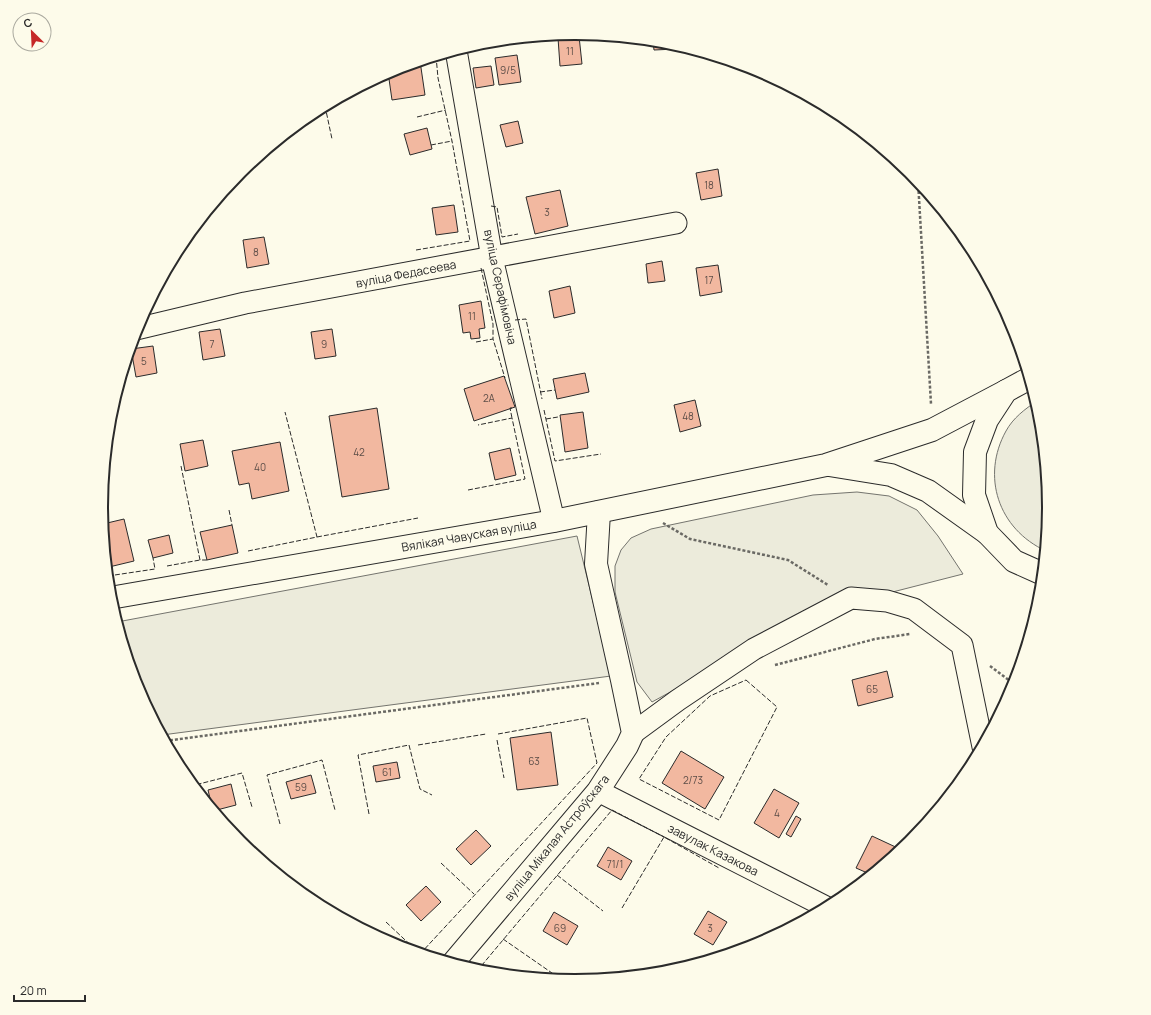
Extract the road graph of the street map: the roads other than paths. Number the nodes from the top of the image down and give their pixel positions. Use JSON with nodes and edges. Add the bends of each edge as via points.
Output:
{"nodes":[{"id":1,"x":457,"y":56,"type":"edge"},
{"id":2,"x":676,"y":223,"type":"dead end"},
{"id":3,"x":492,"y":258,"type":"junction"},
{"id":4,"x":145,"y":327,"type":"edge"},
{"id":5,"x":1025,"y":381,"type":"edge"},
{"id":6,"x":1006,"y":391,"type":"junction"},
{"id":7,"x":826,"y":465,"type":"junction"},
{"id":8,"x":599,"y":512,"type":"junction"},
{"id":9,"x":554,"y":521,"type":"junction"},
{"id":10,"x":987,"y":533,"type":"junction"},
{"id":11,"x":1039,"y":572,"type":"edge"},
{"id":12,"x":117,"y":597,"type":"edge"},
{"id":13,"x":633,"y":733,"type":"junction"},
{"id":14,"x":981,"y":739,"type":"edge"},
{"id":15,"x":598,"y":791,"type":"junction"},
{"id":16,"x":821,"y":905,"type":"edge"},
{"id":17,"x":456,"y":959,"type":"edge"}],
"edges":[{"from":1,"to":3,"type":"street","name":"вуліца Серафімовіча"},
{"from":2,"to":3,"type":"street","name":"вуліца Федасеева"},
{"from":3,"to":4,"type":"street","name":"вуліца Федасеева","via":[[245,303]]},
{"from":3,"to":9,"type":"street","name":"вуліца Серафімовіча"},
{"from":5,"to":6,"type":"main road","name":"Вялікая Чавуская вуліца"},
{"from":6,"to":7,"type":"main road","name":"Вялікая Чавуская вуліца","via":[[932,430]]},
{"from":6,"to":10,"type":"main road","via":[[987,420],[975,452],[974,495]]},
{"from":7,"to":8,"type":"main road","name":"Вялікая Чавуская вуліца"},
{"from":7,"to":10,"type":"main road","name":"Вялікая Чавуская вуліца","via":[[891,475],[928,491]]},
{"from":8,"to":9,"type":"main road","name":"Вялікая Чавуская вуліца"},
{"from":8,"to":13,"type":"main road","via":[[596,564]]},
{"from":9,"to":12,"type":"main road","name":"Вялікая Чавуская вуліца"},
{"from":10,"to":11,"type":"main road","via":[[1014,561]]},
{"from":13,"to":14,"type":"street","via":[[754,649],[850,598],[887,601],[914,609],[962,645]]},
{"from":13,"to":15,"type":"main road","name":"вуліца Мікалая Астроўскага"},
{"from":15,"to":16,"type":"street","name":"завулак Казакова"},
{"from":15,"to":17,"type":"main road","name":"вуліца Мікалая Астроўскага"}]}
